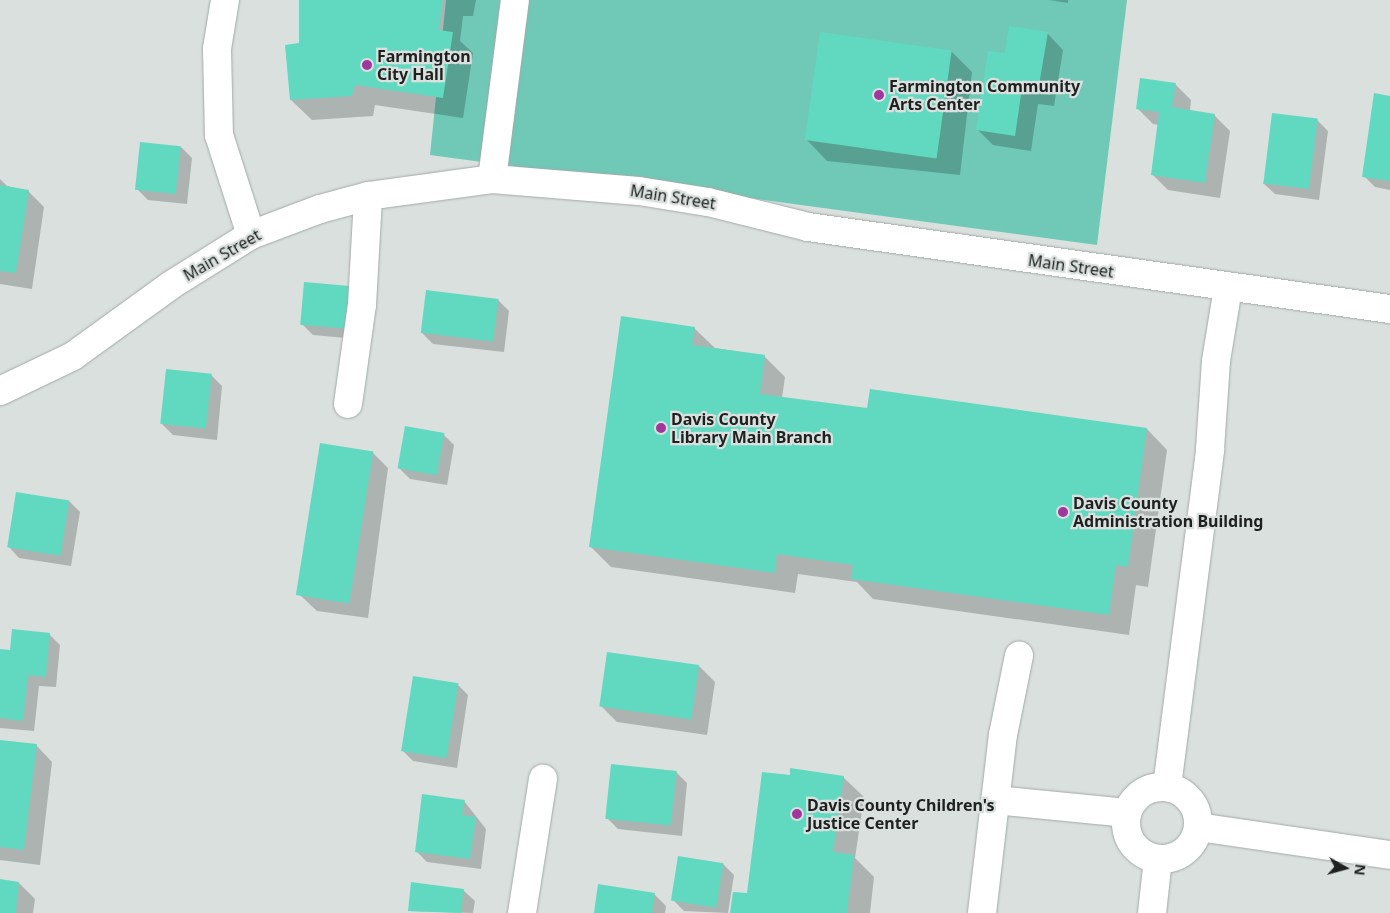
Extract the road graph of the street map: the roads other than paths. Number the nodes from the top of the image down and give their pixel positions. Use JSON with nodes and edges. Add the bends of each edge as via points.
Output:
{"nodes":[{"id":1,"x":225,"y":0,"type":"edge"},
{"id":2,"x":514,"y":0,"type":"edge"},
{"id":3,"x":492,"y":178,"type":"junction"},
{"id":4,"x":368,"y":196,"type":"junction"},
{"id":5,"x":251,"y":235,"type":"junction"},
{"id":6,"x":1228,"y":288,"type":"junction"},
{"id":7,"x":1390,"y":309,"type":"edge"},
{"id":8,"x":0,"y":391,"type":"edge"},
{"id":9,"x":348,"y":404,"type":"dead end"},
{"id":10,"x":1019,"y":656,"type":"dead end"},
{"id":11,"x":543,"y":779,"type":"dead end"},
{"id":12,"x":1167,"y":787,"type":"junction"},
{"id":13,"x":995,"y":800,"type":"junction"},
{"id":14,"x":1127,"y":813,"type":"junction"},
{"id":15,"x":1198,"y":827,"type":"junction"},
{"id":16,"x":1390,"y":855,"type":"edge"},
{"id":17,"x":1158,"y":859,"type":"junction"},
{"id":18,"x":522,"y":913,"type":"edge"},
{"id":19,"x":982,"y":913,"type":"edge"},
{"id":20,"x":1152,"y":913,"type":"edge"}],
"edges":[{"from":1,"to":5,"type":"street","via":[[217,49],[219,135]]},
{"from":2,"to":3,"type":"street"},
{"from":3,"to":4,"type":"street","name":"Main Street"},
{"from":3,"to":6,"type":"street","name":"Main Street","via":[[639,191],[708,202],[808,227]]},
{"from":4,"to":5,"type":"street","name":"Main Street","via":[[320,209]]},
{"from":4,"to":9,"type":"street","via":[[362,305]]},
{"from":5,"to":8,"type":"street","name":"Main Street","via":[[171,285],[73,356]]},
{"from":6,"to":7,"type":"street","name":"Main Street"},
{"from":6,"to":12,"type":"street","via":[[1216,361],[1210,449]]},
{"from":10,"to":13,"type":"street","via":[[1002,735]]},
{"from":11,"to":18,"type":"street"},
{"from":12,"to":14,"type":"street","via":[[1147,790],[1131,804]]},
{"from":12,"to":15,"type":"street","via":[[1178,790],[1194,805]]},
{"from":13,"to":14,"type":"street"},
{"from":13,"to":19,"type":"street"},
{"from":14,"to":17,"type":"street","via":[[1127,834],[1132,844],[1148,857]]},
{"from":15,"to":16,"type":"street"},
{"from":15,"to":17,"type":"street","via":[[1195,838],[1180,854]]},
{"from":17,"to":20,"type":"street"}]}
